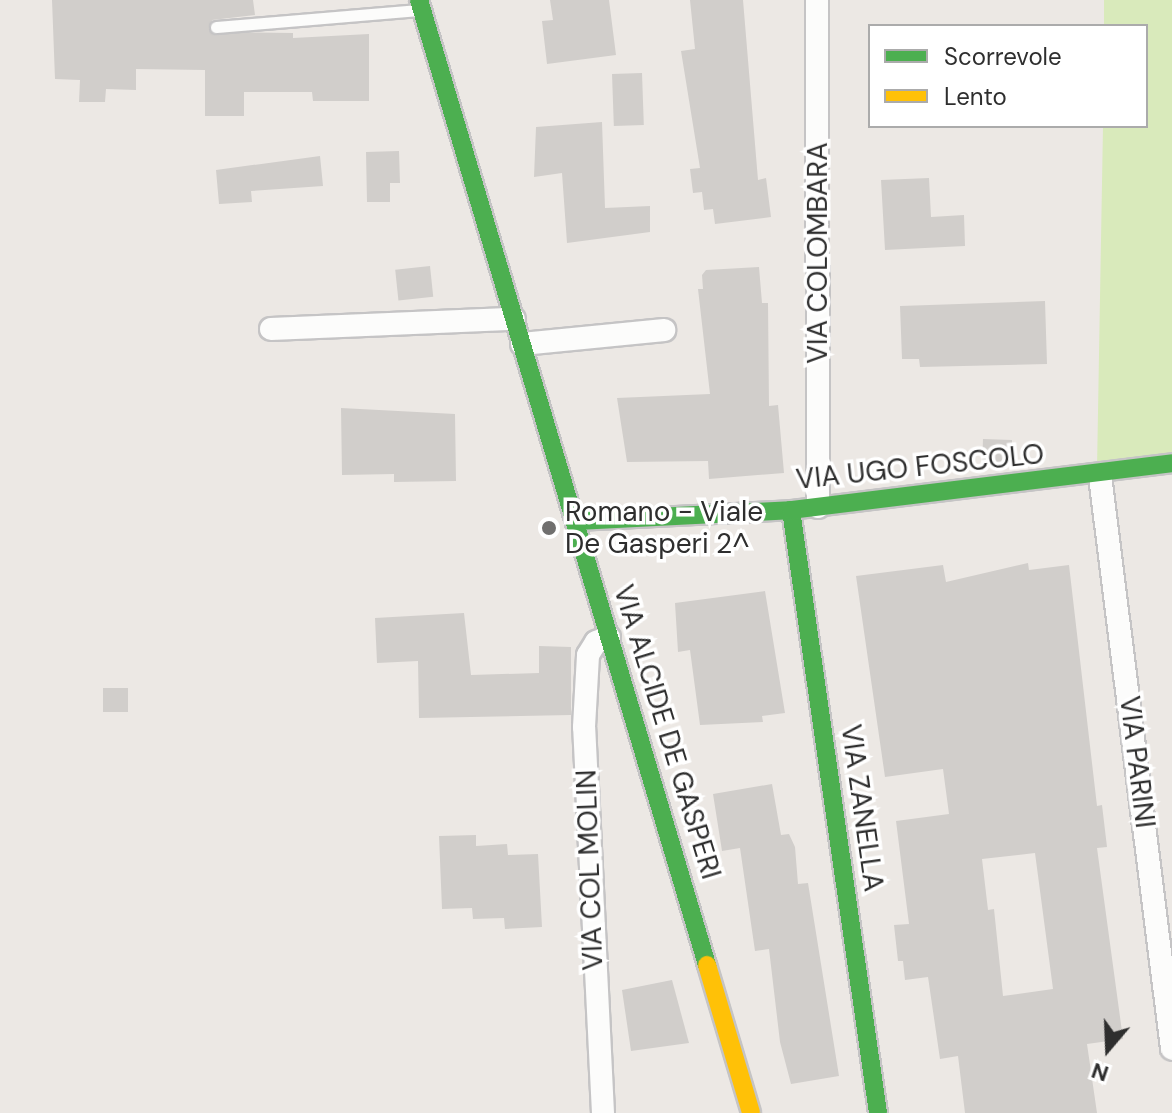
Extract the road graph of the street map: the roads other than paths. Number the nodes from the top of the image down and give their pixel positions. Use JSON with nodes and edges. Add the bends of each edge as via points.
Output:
{"nodes":[{"id":1,"x":817,"y":0,"type":"edge"},
{"id":2,"x":421,"y":5,"type":"edge"},
{"id":3,"x":216,"y":27,"type":"dead end"},
{"id":4,"x":514,"y":319,"type":"junction"},
{"id":5,"x":271,"y":329,"type":"dead end"},
{"id":6,"x":664,"y":330,"type":"dead end"},
{"id":7,"x":522,"y":344,"type":"junction"},
{"id":8,"x":1172,"y":463,"type":"edge"},
{"id":9,"x":1100,"y":476,"type":"junction"},
{"id":10,"x":818,"y":507,"type":"junction"},
{"id":11,"x":791,"y":510,"type":"junction"},
{"id":12,"x":576,"y":521,"type":"junction"},
{"id":13,"x":609,"y":637,"type":"junction"},
{"id":14,"x":1172,"y":1048,"type":"edge"},
{"id":15,"x":603,"y":1113,"type":"edge"},
{"id":16,"x":751,"y":1113,"type":"edge"},
{"id":17,"x":878,"y":1113,"type":"edge"}],
"edges":[{"from":1,"to":10,"type":"street","name":"VIA COLOMBARA"},
{"from":2,"to":3,"type":"lane"},
{"from":2,"to":4,"type":"street","name":"VIA ALCIDE DE GASPERI"},
{"from":4,"to":5,"type":"street"},
{"from":4,"to":7,"type":"street","name":"VIA ALCIDE DE GASPERI"},
{"from":6,"to":7,"type":"street"},
{"from":7,"to":12,"type":"street","name":"VIA ALCIDE DE GASPERI"},
{"from":8,"to":9,"type":"street","name":"VIA UGO FOSCOLO"},
{"from":9,"to":10,"type":"street","name":"VIA UGO FOSCOLO"},
{"from":9,"to":14,"type":"street","name":"VIA PARINI"},
{"from":10,"to":11,"type":"street","name":"VIA UGO FOSCOLO"},
{"from":11,"to":12,"type":"street","name":"VIA UGO FOSCOLO"},
{"from":11,"to":17,"type":"street","name":"VIA ZANELLA"},
{"from":12,"to":13,"type":"street","name":"VIA ALCIDE DE GASPERI"},
{"from":13,"to":15,"type":"street","name":"VIA COL MOLIN","via":[[596,642],[588,655],[584,727]]},
{"from":13,"to":16,"type":"street","name":"VIA ALCIDE DE GASPERI"}]}
